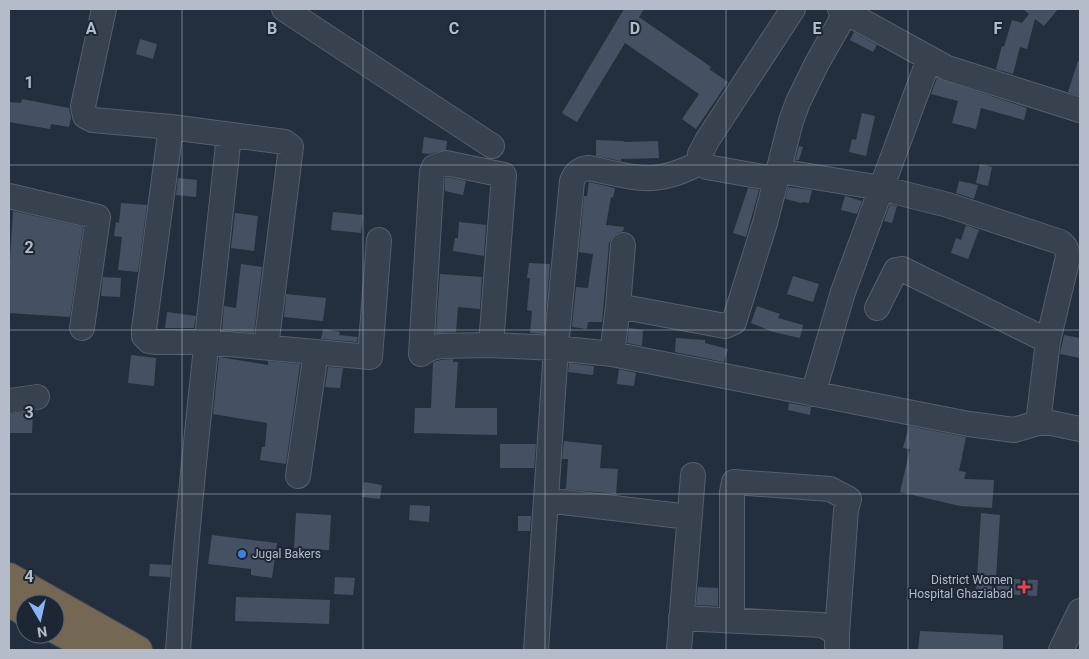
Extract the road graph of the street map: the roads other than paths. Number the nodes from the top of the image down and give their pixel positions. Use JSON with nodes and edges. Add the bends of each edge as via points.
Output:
{"nodes":[{"id":1,"x":104,"y":9,"type":"edge"},
{"id":2,"x":284,"y":9,"type":"edge"},
{"id":3,"x":793,"y":9,"type":"edge"},
{"id":4,"x":843,"y":10,"type":"edge"},
{"id":5,"x":929,"y":59,"type":"junction"},
{"id":6,"x":1080,"y":110,"type":"edge"},
{"id":7,"x":171,"y":127,"type":"junction"},
{"id":8,"x":229,"y":134,"type":"junction"},
{"id":9,"x":492,"y":146,"type":"dead end"},
{"id":10,"x":701,"y":162,"type":"junction"},
{"id":11,"x":778,"y":176,"type":"junction"},
{"id":12,"x":881,"y":188,"type":"junction"},
{"id":13,"x":9,"y":196,"type":"edge"},
{"id":14,"x":379,"y":240,"type":"dead end"},
{"id":15,"x":623,"y":245,"type":"dead end"},
{"id":16,"x":618,"y":306,"type":"junction"},
{"id":17,"x":877,"y":308,"type":"dead end"},
{"id":18,"x":82,"y":328,"type":"dead end"},
{"id":19,"x":1048,"y":341,"type":"junction"},
{"id":20,"x":208,"y":342,"type":"junction"},
{"id":21,"x":491,"y":345,"type":"junction"},
{"id":22,"x":266,"y":347,"type":"junction"},
{"id":23,"x":556,"y":348,"type":"junction"},
{"id":24,"x":316,"y":352,"type":"junction"},
{"id":25,"x":612,"y":354,"type":"junction"},
{"id":26,"x":813,"y":394,"type":"junction"},
{"id":27,"x":37,"y":397,"type":"dead end"},
{"id":28,"x":9,"y":402,"type":"edge"},
{"id":29,"x":1038,"y":424,"type":"junction"},
{"id":30,"x":1080,"y":429,"type":"edge"},
{"id":31,"x":693,"y":475,"type":"dead end"},
{"id":32,"x":298,"y":476,"type":"dead end"},
{"id":33,"x":546,"y":500,"type":"junction"},
{"id":34,"x":689,"y":517,"type":"junction"},
{"id":35,"x":9,"y":577,"type":"edge"},
{"id":36,"x":1080,"y":611,"type":"edge"},
{"id":37,"x":680,"y":618,"type":"junction"},
{"id":38,"x":732,"y":620,"type":"junction"},
{"id":39,"x":65,"y":634,"type":"edge"},
{"id":40,"x":837,"y":642,"type":"edge"},
{"id":41,"x":94,"y":650,"type":"edge"},
{"id":42,"x":138,"y":650,"type":"edge"},
{"id":43,"x":178,"y":650,"type":"edge"},
{"id":44,"x":536,"y":650,"type":"edge"},
{"id":45,"x":679,"y":650,"type":"edge"},
{"id":46,"x":1061,"y":650,"type":"edge"}],
"edges":[{"from":1,"to":7,"type":"street","via":[[83,106],[84,116],[93,120]]},
{"from":2,"to":9,"type":"street"},
{"from":3,"to":10,"type":"street","via":[[708,139],[700,154]]},
{"from":4,"to":5,"type":"street"},
{"from":4,"to":11,"type":"street","via":[[798,102]]},
{"from":5,"to":6,"type":"street","via":[[963,74]]},
{"from":5,"to":12,"type":"street"},
{"from":7,"to":8,"type":"street"},
{"from":7,"to":20,"type":"street","via":[[144,336],[155,342]]},
{"from":8,"to":20,"type":"street"},
{"from":8,"to":22,"type":"street","via":[[285,142],[291,147]]},
{"from":10,"to":11,"type":"street","via":[[707,167],[769,178]]},
{"from":10,"to":23,"type":"street","via":[[660,179],[588,168],[574,175]]},
{"from":11,"to":12,"type":"street","via":[[785,172]]},
{"from":11,"to":16,"type":"street","via":[[734,322],[725,326]]},
{"from":12,"to":19,"type":"street","via":[[948,205],[1064,245],[1068,257]]},
{"from":12,"to":26,"type":"street","via":[[843,292]]},
{"from":13,"to":18,"type":"street","via":[[98,217]]},
{"from":14,"to":24,"type":"street","via":[[370,357]]},
{"from":15,"to":16,"type":"street"},
{"from":16,"to":25,"type":"street"},
{"from":17,"to":19,"type":"street","via":[[896,270],[902,269]]},
{"from":19,"to":29,"type":"street"},
{"from":20,"to":22,"type":"street"},
{"from":20,"to":43,"type":"street","via":[[186,537]]},
{"from":21,"to":21,"type":"street","via":[[439,346],[421,354],[432,172],[440,164],[504,175]]},
{"from":21,"to":23,"type":"street"},
{"from":22,"to":24,"type":"street"},
{"from":23,"to":25,"type":"street"},
{"from":23,"to":33,"type":"street"},
{"from":24,"to":32,"type":"street"},
{"from":25,"to":26,"type":"street"},
{"from":26,"to":29,"type":"street","via":[[1004,429]]},
{"from":27,"to":28,"type":"street"},
{"from":29,"to":30,"type":"street","via":[[1051,423]]},
{"from":31,"to":34,"type":"street"},
{"from":33,"to":34,"type":"street"},
{"from":33,"to":44,"type":"street"},
{"from":34,"to":37,"type":"street"},
{"from":35,"to":42,"type":"highway"},
{"from":36,"to":46,"type":"street"},
{"from":37,"to":38,"type":"street"},
{"from":37,"to":45,"type":"street"},
{"from":38,"to":40,"type":"street","via":[[822,625]]},
{"from":38,"to":40,"type":"street","via":[[734,482],[830,489],[849,499]]},
{"from":39,"to":41,"type":"highway"}]}
